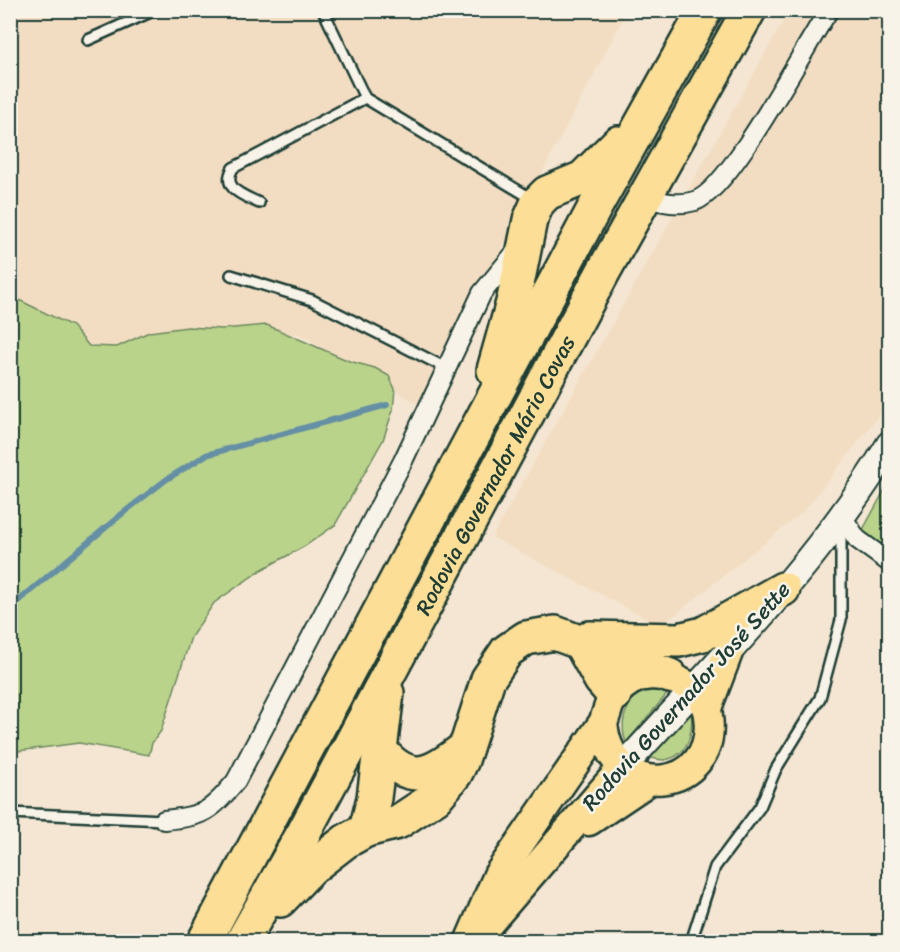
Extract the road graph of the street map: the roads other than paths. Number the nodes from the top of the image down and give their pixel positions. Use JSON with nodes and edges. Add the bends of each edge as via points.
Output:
{"nodes":[{"id":1,"x":155,"y":10,"type":"edge"},
{"id":2,"x":323,"y":10,"type":"edge"},
{"id":3,"x":705,"y":10,"type":"edge"},
{"id":4,"x":749,"y":10,"type":"edge"},
{"id":5,"x":829,"y":10,"type":"edge"},
{"id":6,"x":88,"y":40,"type":"dead end"},
{"id":7,"x":672,"y":69,"type":"junction"},
{"id":8,"x":364,"y":98,"type":"junction"},
{"id":9,"x":550,"y":195,"type":"junction"},
{"id":10,"x":645,"y":198,"type":"junction"},
{"id":11,"x":259,"y":203,"type":"dead end"},
{"id":12,"x":594,"y":209,"type":"junction"},
{"id":13,"x":602,"y":274,"type":"junction"},
{"id":14,"x":231,"y":275,"type":"dead end"},
{"id":15,"x":498,"y":296,"type":"junction"},
{"id":16,"x":446,"y":368,"type":"junction"},
{"id":17,"x":470,"y":441,"type":"junction"},
{"id":18,"x":890,"y":444,"type":"edge"},
{"id":19,"x":841,"y":515,"type":"junction"},
{"id":20,"x":890,"y":562,"type":"edge"},
{"id":21,"x":395,"y":582,"type":"junction"},
{"id":22,"x":783,"y":589,"type":"junction"},
{"id":23,"x":573,"y":641,"type":"junction"},
{"id":24,"x":729,"y":650,"type":"joint"},
{"id":25,"x":389,"y":673,"type":"junction"},
{"id":26,"x":690,"y":691,"type":"junction"},
{"id":27,"x":609,"y":709,"type":"junction"},
{"id":28,"x":467,"y":746,"type":"junction"},
{"id":29,"x":380,"y":750,"type":"junction"},
{"id":30,"x":622,"y":768,"type":"junction"},
{"id":31,"x":650,"y":780,"type":"junction"},
{"id":32,"x":10,"y":813,"type":"edge"},
{"id":33,"x":164,"y":820,"type":"joint"},
{"id":34,"x":304,"y":832,"type":"junction"},
{"id":35,"x":356,"y":836,"type":"junction"},
{"id":36,"x":553,"y":846,"type":"junction"},
{"id":37,"x":243,"y":940,"type":"edge"},
{"id":38,"x":204,"y":942,"type":"edge"},
{"id":39,"x":471,"y":942,"type":"edge"},
{"id":40,"x":692,"y":942,"type":"edge"}],
"edges":[{"from":1,"to":6,"type":"lane"},
{"from":2,"to":8,"type":"lane"},
{"from":3,"to":7,"type":"highway","name":"Rodovia Governador Mário Covas"},
{"from":4,"to":10,"type":"highway","name":"Rodovia Governador Mário Covas"},
{"from":5,"to":10,"type":"street","via":[[734,163],[711,189],[696,200],[669,204]]},
{"from":7,"to":9,"type":"highway","via":[[593,171]]},
{"from":7,"to":12,"type":"highway","name":"Rodovia Governador Mário Covas"},
{"from":8,"to":9,"type":"lane"},
{"from":8,"to":11,"type":"lane","via":[[233,168],[230,186]]},
{"from":9,"to":12,"type":"highway","via":[[571,188],[586,195]]},
{"from":9,"to":15,"type":"highway"},
{"from":10,"to":13,"type":"highway","name":"Rodovia Governador Mário Covas"},
{"from":12,"to":13,"type":"highway","via":[[602,228]]},
{"from":12,"to":17,"type":"highway","name":"Rodovia Governador Mário Covas"},
{"from":13,"to":25,"type":"highway","name":"Rodovia Governador Mário Covas"},
{"from":14,"to":16,"type":"lane","via":[[312,300]]},
{"from":15,"to":16,"type":"street"},
{"from":15,"to":17,"type":"highway","via":[[492,379]]},
{"from":16,"to":33,"type":"street","via":[[403,460],[236,781],[216,805],[196,817]]},
{"from":17,"to":21,"type":"highway","name":"Rodovia Governador Mário Covas"},
{"from":18,"to":19,"type":"main road","name":"Rodovia Governador José Sette"},
{"from":19,"to":20,"type":"street","via":[[857,539]]},
{"from":19,"to":22,"type":"main road","name":"Rodovia Governador José Sette"},
{"from":19,"to":40,"type":"lane","via":[[841,620],[820,698],[776,769],[760,807],[715,867]]},
{"from":21,"to":34,"type":"highway","via":[[392,612],[293,805],[294,819]]},
{"from":21,"to":38,"type":"highway","name":"Rodovia Governador Mário Covas"},
{"from":22,"to":23,"type":"highway","via":[[714,629],[679,640]]},
{"from":22,"to":24,"type":"main road","name":"Rodovia Governador José Sette"},
{"from":23,"to":26,"type":"highway"},
{"from":23,"to":27,"type":"highway","via":[[601,680]]},
{"from":23,"to":28,"type":"highway","via":[[546,633],[526,638],[507,651],[488,679]]},
{"from":24,"to":26,"type":"main road"},
{"from":25,"to":29,"type":"highway"},
{"from":25,"to":34,"type":"highway","name":"Rodovia Governador Mário Covas"},
{"from":26,"to":27,"type":"main road","via":[[650,674],[630,681]]},
{"from":26,"to":30,"type":"main road","name":"Rodovia Governador José Sette"},
{"from":26,"to":31,"type":"main road","via":[[710,732],[704,753],[690,769],[671,779]]},
{"from":27,"to":30,"type":"main road","via":[[608,748]]},
{"from":27,"to":39,"type":"main road","via":[[498,875]]},
{"from":28,"to":29,"type":"highway","via":[[440,768],[424,773],[401,769]]},
{"from":28,"to":35,"type":"highway","via":[[454,774],[436,797],[398,822]]},
{"from":29,"to":35,"type":"highway","via":[[374,798]]},
{"from":30,"to":31,"type":"main road"},
{"from":30,"to":36,"type":"main road","name":"Rodovia Governador José Sette"},
{"from":31,"to":36,"type":"main road"},
{"from":32,"to":33,"type":"lane"},
{"from":34,"to":35,"type":"highway"},
{"from":34,"to":37,"type":"highway","name":"Rodovia Governador Mário Covas"},
{"from":35,"to":37,"type":"highway","via":[[310,868]]},
{"from":36,"to":39,"type":"main road","name":"Rodovia Governador José Sette"}]}
